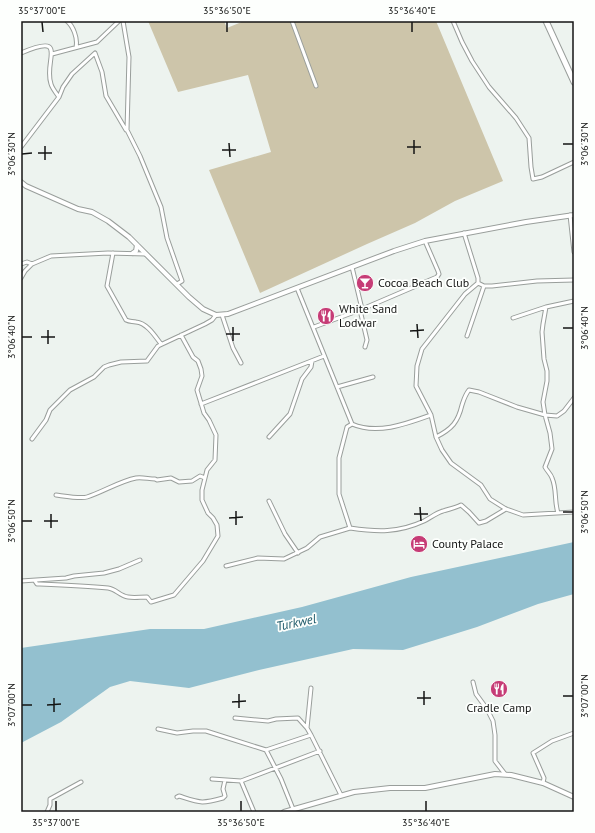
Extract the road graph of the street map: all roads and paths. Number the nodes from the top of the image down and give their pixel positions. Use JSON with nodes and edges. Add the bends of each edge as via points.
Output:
{"nodes":[{"id":1,"x":67,"y":21,"type":"edge"},
{"id":2,"x":119,"y":21,"type":"edge"},
{"id":3,"x":123,"y":21,"type":"edge"},
{"id":4,"x":292,"y":21,"type":"edge"},
{"id":5,"x":453,"y":21,"type":"edge"},
{"id":6,"x":546,"y":21,"type":"edge"},
{"id":7,"x":76,"y":48,"type":"junction"},
{"id":8,"x":21,"y":53,"type":"edge"},
{"id":9,"x":52,"y":54,"type":"junction"},
{"id":10,"x":574,"y":82,"type":"edge"},
{"id":11,"x":316,"y":86,"type":"dead end"},
{"id":12,"x":59,"y":97,"type":"junction"},
{"id":13,"x":127,"y":130,"type":"junction"},
{"id":14,"x":21,"y":147,"type":"edge"},
{"id":15,"x":574,"y":162,"type":"edge"},
{"id":16,"x":21,"y":182,"type":"edge"},
{"id":17,"x":572,"y":215,"type":"edge"},
{"id":18,"x":464,"y":233,"type":"junction"},
{"id":19,"x":425,"y":241,"type":"junction"},
{"id":20,"x":137,"y":244,"type":"junction"},
{"id":21,"x":574,"y":252,"type":"edge"},
{"id":22,"x":113,"y":253,"type":"junction"},
{"id":23,"x":133,"y":253,"type":"junction"},
{"id":24,"x":147,"y":254,"type":"junction"},
{"id":25,"x":21,"y":264,"type":"edge"},
{"id":26,"x":32,"y":264,"type":"junction"},
{"id":27,"x":352,"y":267,"type":"junction"},
{"id":28,"x":21,"y":278,"type":"edge"},
{"id":29,"x":574,"y":280,"type":"edge"},
{"id":30,"x":478,"y":283,"type":"junction"},
{"id":31,"x":177,"y":284,"type":"junction"},
{"id":32,"x":484,"y":286,"type":"junction"},
{"id":33,"x":297,"y":288,"type":"junction"},
{"id":34,"x":574,"y":301,"type":"edge"},
{"id":35,"x":546,"y":308,"type":"junction"},
{"id":36,"x":361,"y":310,"type":"junction"},
{"id":37,"x":216,"y":315,"type":"junction"},
{"id":38,"x":222,"y":315,"type":"junction"},
{"id":39,"x":513,"y":318,"type":"dead end"},
{"id":40,"x":314,"y":327,"type":"junction"},
{"id":41,"x":181,"y":335,"type":"junction"},
{"id":42,"x":467,"y":336,"type":"dead end"},
{"id":43,"x":161,"y":344,"type":"junction"},
{"id":44,"x":365,"y":347,"type":"dead end"},
{"id":45,"x":324,"y":356,"type":"junction"},
{"id":46,"x":312,"y":361,"type":"junction"},
{"id":47,"x":241,"y":363,"type":"dead end"},
{"id":48,"x":373,"y":377,"type":"dead end"},
{"id":49,"x":337,"y":387,"type":"junction"},
{"id":50,"x":574,"y":398,"type":"edge"},
{"id":51,"x":201,"y":404,"type":"junction"},
{"id":52,"x":545,"y":415,"type":"junction"},
{"id":53,"x":431,"y":416,"type":"junction"},
{"id":54,"x":352,"y":424,"type":"junction"},
{"id":55,"x":269,"y":437,"type":"dead end"},
{"id":56,"x":436,"y":437,"type":"junction"},
{"id":57,"x":32,"y":439,"type":"dead end"},
{"id":58,"x":205,"y":478,"type":"junction"},
{"id":59,"x":56,"y":496,"type":"dead end"},
{"id":60,"x":269,"y":501,"type":"dead end"},
{"id":61,"x":506,"y":509,"type":"junction"},
{"id":62,"x":574,"y":512,"type":"edge"},
{"id":63,"x":558,"y":513,"type":"junction"},
{"id":64,"x":350,"y":528,"type":"junction"},
{"id":65,"x":298,"y":553,"type":"junction"},
{"id":66,"x":140,"y":560,"type":"dead end"},
{"id":67,"x":226,"y":566,"type":"dead end"},
{"id":68,"x":21,"y":581,"type":"edge"},
{"id":69,"x":35,"y":581,"type":"junction"},
{"id":70,"x":473,"y":682,"type":"dead end"},
{"id":71,"x":311,"y":688,"type":"dead end"},
{"id":72,"x":236,"y":718,"type":"dead end"},
{"id":73,"x":307,"y":728,"type":"junction"},
{"id":74,"x":158,"y":729,"type":"dead end"},
{"id":75,"x":574,"y":734,"type":"edge"},
{"id":76,"x":311,"y":735,"type":"junction"},
{"id":77,"x":266,"y":750,"type":"junction"},
{"id":78,"x":320,"y":751,"type":"junction"},
{"id":79,"x":275,"y":768,"type":"junction"},
{"id":80,"x":505,"y":774,"type":"junction"},
{"id":81,"x":212,"y":780,"type":"dead end"},
{"id":82,"x":225,"y":780,"type":"junction"},
{"id":83,"x":241,"y":781,"type":"junction"},
{"id":84,"x":81,"y":782,"type":"dead end"},
{"id":85,"x":544,"y":783,"type":"junction"},
{"id":86,"x":341,"y":795,"type":"junction"},
{"id":87,"x":177,"y":797,"type":"dead end"},
{"id":88,"x":574,"y":797,"type":"edge"},
{"id":89,"x":293,"y":809,"type":"junction"},
{"id":90,"x":47,"y":812,"type":"edge"},
{"id":91,"x":254,"y":812,"type":"edge"},
{"id":92,"x":284,"y":812,"type":"edge"}],
"edges":[{"from":1,"to":7,"type":"street","via":[[71,24]]},
{"from":2,"to":7,"type":"street","via":[[97,42]]},
{"from":3,"to":13,"type":"street","via":[[129,57]]},
{"from":4,"to":11,"type":"street"},
{"from":5,"to":15,"type":"street","via":[[472,61],[529,138],[533,179]]},
{"from":6,"to":10,"type":"highway"},
{"from":7,"to":9,"type":"street"},
{"from":8,"to":9,"type":"street","via":[[42,46],[48,47]]},
{"from":9,"to":12,"type":"street","via":[[50,84]]},
{"from":12,"to":13,"type":"street","via":[[72,74],[94,53],[102,72],[106,96]]},
{"from":12,"to":14,"type":"street"},
{"from":13,"to":31,"type":"street","via":[[161,207],[167,238],[182,280]]},
{"from":16,"to":20,"type":"street","via":[[78,209],[92,212],[120,229]]},
{"from":17,"to":18,"type":"street"},
{"from":17,"to":21,"type":"street"},
{"from":18,"to":19,"type":"street"},
{"from":18,"to":30,"type":"street"},
{"from":19,"to":27,"type":"street"},
{"from":19,"to":36,"type":"street","via":[[438,271],[437,277]]},
{"from":20,"to":23,"type":"street"},
{"from":20,"to":24,"type":"street"},
{"from":22,"to":23,"type":"street"},
{"from":22,"to":26,"type":"street","via":[[56,255]]},
{"from":22,"to":43,"type":"street","via":[[107,286],[126,320],[145,326]]},
{"from":23,"to":24,"type":"street"},
{"from":24,"to":31,"type":"street"},
{"from":25,"to":26,"type":"street"},
{"from":26,"to":28,"type":"street"},
{"from":27,"to":33,"type":"street"},
{"from":27,"to":36,"type":"street"},
{"from":29,"to":32,"type":"street"},
{"from":30,"to":32,"type":"street"},
{"from":30,"to":53,"type":"street","via":[[465,294],[422,348],[418,358],[416,386]]},
{"from":31,"to":37,"type":"street","via":[[203,309]]},
{"from":32,"to":42,"type":"street"},
{"from":33,"to":38,"type":"street"},
{"from":33,"to":40,"type":"street"},
{"from":34,"to":35,"type":"street"},
{"from":35,"to":39,"type":"street"},
{"from":35,"to":52,"type":"street","via":[[542,332],[547,371]]},
{"from":36,"to":40,"type":"street"},
{"from":36,"to":44,"type":"street","via":[[367,340]]},
{"from":37,"to":38,"type":"street"},
{"from":37,"to":41,"type":"street","via":[[212,320]]},
{"from":38,"to":47,"type":"street"},
{"from":40,"to":45,"type":"street"},
{"from":41,"to":43,"type":"street"},
{"from":41,"to":51,"type":"street","via":[[202,371],[197,390]]},
{"from":43,"to":57,"type":"street","via":[[147,361],[109,365],[94,377],[70,390],[50,410]]},
{"from":45,"to":46,"type":"street"},
{"from":45,"to":49,"type":"street"},
{"from":46,"to":51,"type":"street"},
{"from":46,"to":55,"type":"street","via":[[311,367],[302,379],[290,414]]},
{"from":48,"to":49,"type":"street"},
{"from":49,"to":54,"type":"street"},
{"from":50,"to":52,"type":"street","via":[[557,416]]},
{"from":51,"to":58,"type":"street","via":[[216,435],[215,460],[207,470]]},
{"from":52,"to":56,"type":"street","via":[[469,390],[456,421],[445,433]]},
{"from":52,"to":63,"type":"street","via":[[552,449],[545,467],[555,486]]},
{"from":53,"to":54,"type":"street","via":[[381,428],[361,428]]},
{"from":53,"to":56,"type":"street"},
{"from":54,"to":64,"type":"street","via":[[347,427],[339,458],[339,494]]},
{"from":56,"to":61,"type":"street","via":[[451,463],[481,485],[490,499]]},
{"from":58,"to":59,"type":"street","via":[[200,476],[192,481],[179,482],[171,478],[136,478],[86,498]]},
{"from":58,"to":69,"type":"street","via":[[202,500],[214,518],[218,536],[203,561],[174,595],[151,602],[146,597],[128,597],[112,589],[84,585],[37,584]]},
{"from":60,"to":65,"type":"street","via":[[285,534]]},
{"from":61,"to":63,"type":"street","via":[[523,515]]},
{"from":61,"to":64,"type":"street","via":[[479,523],[461,505],[401,529],[376,532]]},
{"from":62,"to":63,"type":"street"},
{"from":64,"to":65,"type":"street","via":[[320,537]]},
{"from":65,"to":67,"type":"street","via":[[284,559],[258,558]]},
{"from":66,"to":69,"type":"street","via":[[104,573]]},
{"from":68,"to":69,"type":"street"},
{"from":70,"to":80,"type":"street","via":[[476,694],[493,721],[494,762]]},
{"from":71,"to":73,"type":"street"},
{"from":72,"to":73,"type":"street","via":[[268,722],[298,718]]},
{"from":73,"to":76,"type":"street"},
{"from":74,"to":77,"type":"street","via":[[177,733],[206,731]]},
{"from":75,"to":85,"type":"street","via":[[552,741],[533,753]]},
{"from":76,"to":77,"type":"street"},
{"from":76,"to":78,"type":"street"},
{"from":77,"to":79,"type":"street"},
{"from":78,"to":79,"type":"street"},
{"from":78,"to":86,"type":"street"},
{"from":79,"to":83,"type":"street"},
{"from":79,"to":89,"type":"street"},
{"from":80,"to":85,"type":"street"},
{"from":80,"to":86,"type":"street","via":[[480,776],[425,788],[372,789]]},
{"from":81,"to":82,"type":"street"},
{"from":82,"to":83,"type":"street"},
{"from":82,"to":87,"type":"street","via":[[223,798],[202,803]]},
{"from":83,"to":91,"type":"street"},
{"from":84,"to":90,"type":"street","via":[[50,799]]},
{"from":85,"to":88,"type":"street"},
{"from":86,"to":89,"type":"street"},
{"from":89,"to":92,"type":"street"}]}
